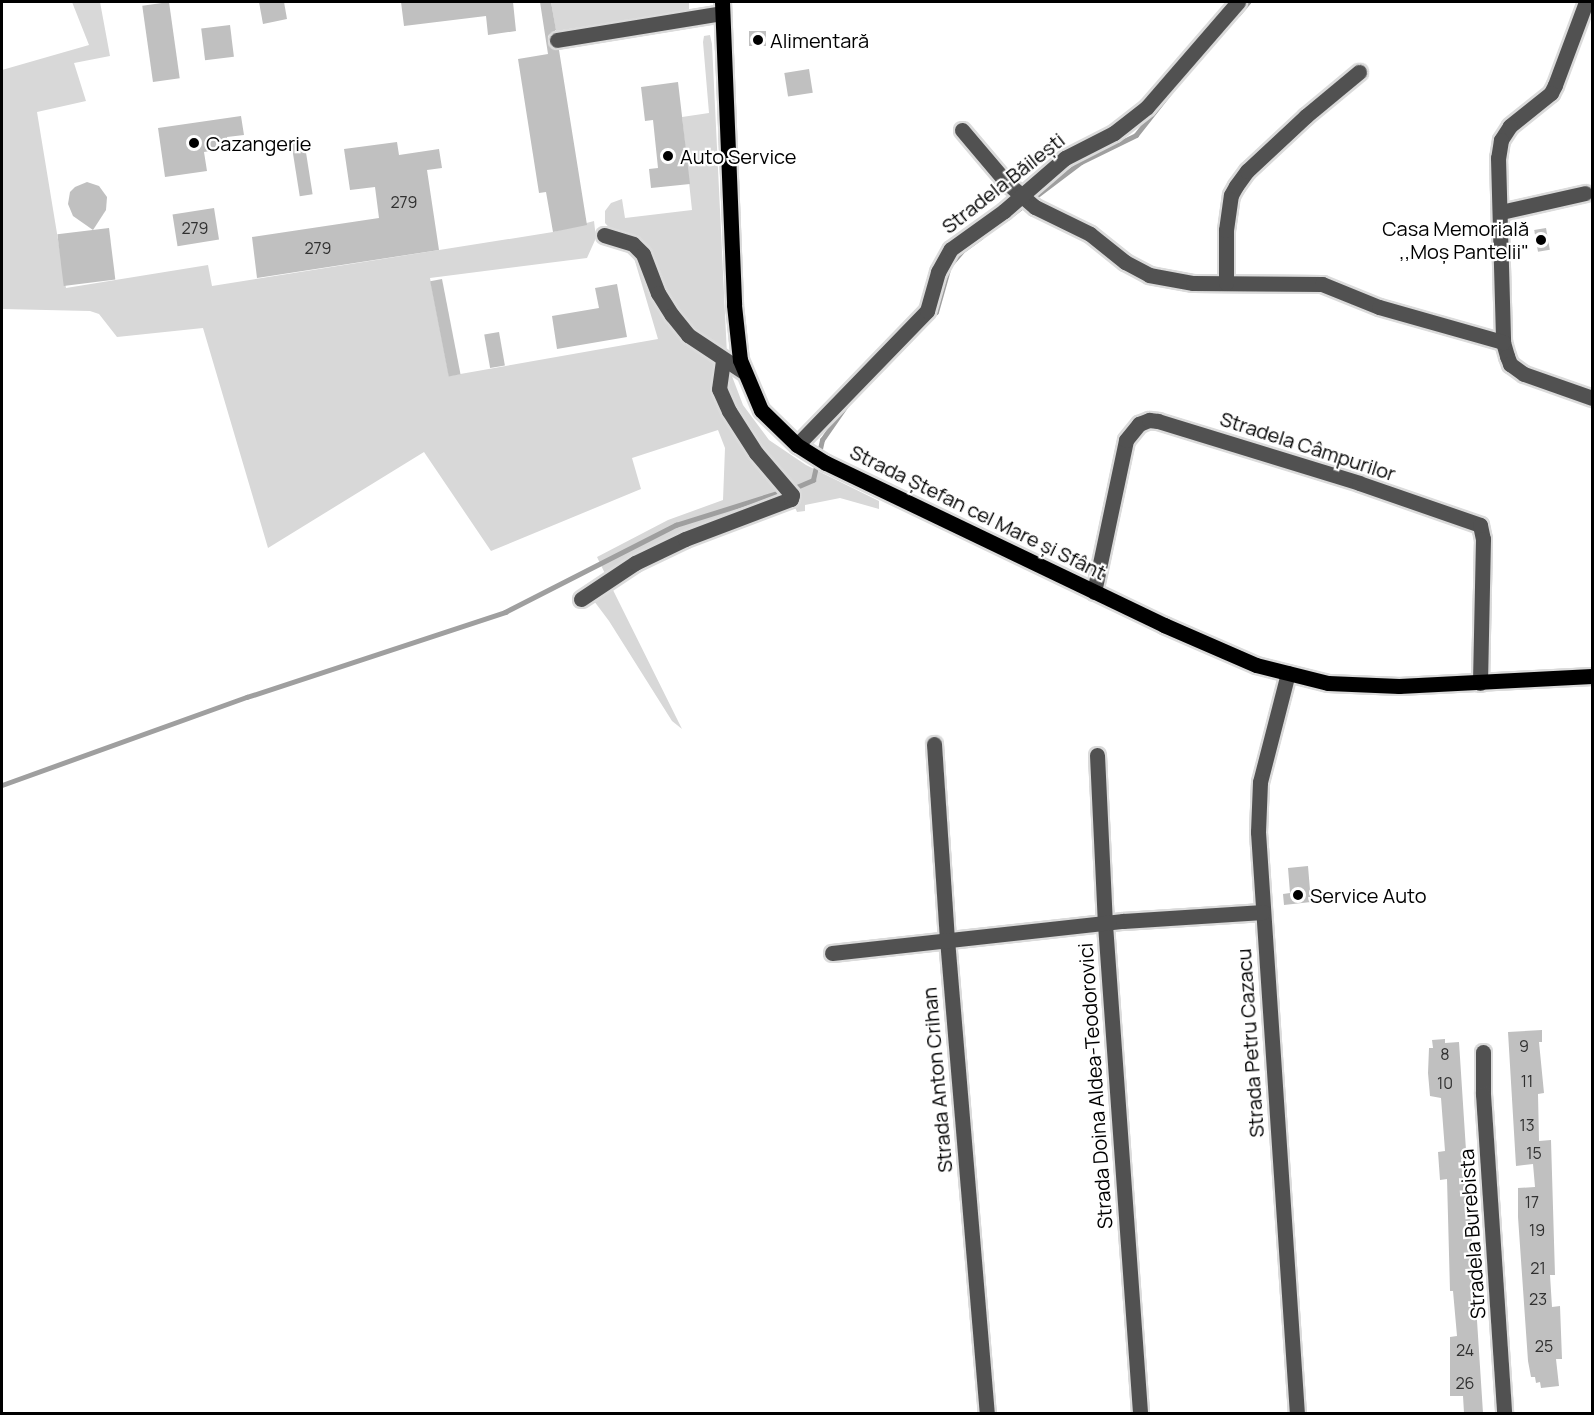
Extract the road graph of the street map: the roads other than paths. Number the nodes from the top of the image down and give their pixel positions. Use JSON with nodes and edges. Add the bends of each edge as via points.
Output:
{"nodes":[{"id":1,"x":1238,"y":2,"type":"edge"},
{"id":2,"x":1586,"y":2,"type":"edge"},
{"id":3,"x":722,"y":8,"type":"edge"},
{"id":4,"x":557,"y":40,"type":"dead end"},
{"id":5,"x":1359,"y":72,"type":"dead end"},
{"id":6,"x":962,"y":130,"type":"dead end"},
{"id":7,"x":1585,"y":193,"type":"dead end"},
{"id":8,"x":1022,"y":195,"type":"junction"},
{"id":9,"x":1501,"y":212,"type":"junction"},
{"id":10,"x":604,"y":235,"type":"dead end"},
{"id":11,"x":1226,"y":283,"type":"junction"},
{"id":12,"x":1503,"y":342,"type":"junction"},
{"id":13,"x":723,"y":359,"type":"junction"},
{"id":14,"x":744,"y":372,"type":"junction"},
{"id":15,"x":1593,"y":398,"type":"edge"},
{"id":16,"x":802,"y":449,"type":"junction"},
{"id":17,"x":1094,"y":592,"type":"junction"},
{"id":18,"x":581,"y":599,"type":"dead end"},
{"id":19,"x":1288,"y":674,"type":"junction"},
{"id":20,"x":1593,"y":676,"type":"edge"},
{"id":21,"x":1480,"y":683,"type":"junction"},
{"id":22,"x":934,"y":744,"type":"dead end"},
{"id":23,"x":1097,"y":755,"type":"dead end"},
{"id":24,"x":1263,"y":912,"type":"junction"},
{"id":25,"x":1105,"y":924,"type":"junction"},
{"id":26,"x":947,"y":939,"type":"junction"},
{"id":27,"x":832,"y":953,"type":"dead end"},
{"id":28,"x":1483,"y":1052,"type":"dead end"},
{"id":29,"x":987,"y":1413,"type":"edge"},
{"id":30,"x":1140,"y":1413,"type":"edge"},
{"id":31,"x":1297,"y":1413,"type":"edge"},
{"id":32,"x":1504,"y":1413,"type":"edge"}],
"edges":[{"from":1,"to":8,"type":"street","name":"Stradela Băilești","via":[[1147,107],[1114,133],[1065,158]]},
{"from":2,"to":9,"type":"street","via":[[1551,93],[1510,126],[1501,140]]},
{"from":3,"to":4,"type":"street"},
{"from":3,"to":14,"type":"main road","name":"Strada Ștefan cel Mare și Sfânt","via":[[734,304]]},
{"from":5,"to":11,"type":"street","via":[[1294,127],[1236,186],[1226,230]]},
{"from":6,"to":8,"type":"street"},
{"from":7,"to":9,"type":"street"},
{"from":8,"to":11,"type":"street","via":[[1050,216],[1090,234],[1125,262],[1149,275],[1193,283]]},
{"from":8,"to":16,"type":"street","name":"Stradela Băilești","via":[[951,249],[938,272],[927,311]]},
{"from":9,"to":12,"type":"street"},
{"from":10,"to":13,"type":"street","via":[[633,244],[643,254],[658,293],[672,315],[688,335]]},
{"from":11,"to":12,"type":"street","via":[[1322,284],[1379,307]]},
{"from":12,"to":15,"type":"street","via":[[1516,370]]},
{"from":13,"to":14,"type":"street"},
{"from":13,"to":18,"type":"street","via":[[719,388],[729,411],[756,453],[792,495],[791,499],[645,558]]},
{"from":14,"to":16,"type":"main road","name":"Strada Ștefan cel Mare și Sfânt","via":[[761,410]]},
{"from":16,"to":17,"type":"main road","name":"Strada Ștefan cel Mare și Sfânt"},
{"from":17,"to":19,"type":"main road","name":"Strada Ștefan cel Mare și Sfânt","via":[[1164,626]]},
{"from":17,"to":21,"type":"street","name":"Stradela Câmpurilor","via":[[1126,440],[1139,424],[1158,421],[1480,525]]},
{"from":19,"to":21,"type":"main road","name":"Strada Ștefan cel Mare și Sfânt","via":[[1328,683]]},
{"from":19,"to":24,"type":"street","name":"Strada Petru Cazacu","via":[[1260,782],[1258,832]]},
{"from":20,"to":21,"type":"main road","name":"Strada Ștefan cel Mare și Sfânt"},
{"from":22,"to":26,"type":"street","name":"Strada Anton Crihan"},
{"from":23,"to":25,"type":"street","name":"Strada Doina Aldea-Teodorovici"},
{"from":24,"to":25,"type":"street"},
{"from":24,"to":31,"type":"street","name":"Strada Petru Cazacu"},
{"from":25,"to":26,"type":"street"},
{"from":25,"to":30,"type":"street","name":"Strada Doina Aldea-Teodorovici"},
{"from":26,"to":27,"type":"street"},
{"from":26,"to":29,"type":"street","name":"Strada Anton Crihan"},
{"from":28,"to":32,"type":"street","name":"Stradela Burebista"}]}
